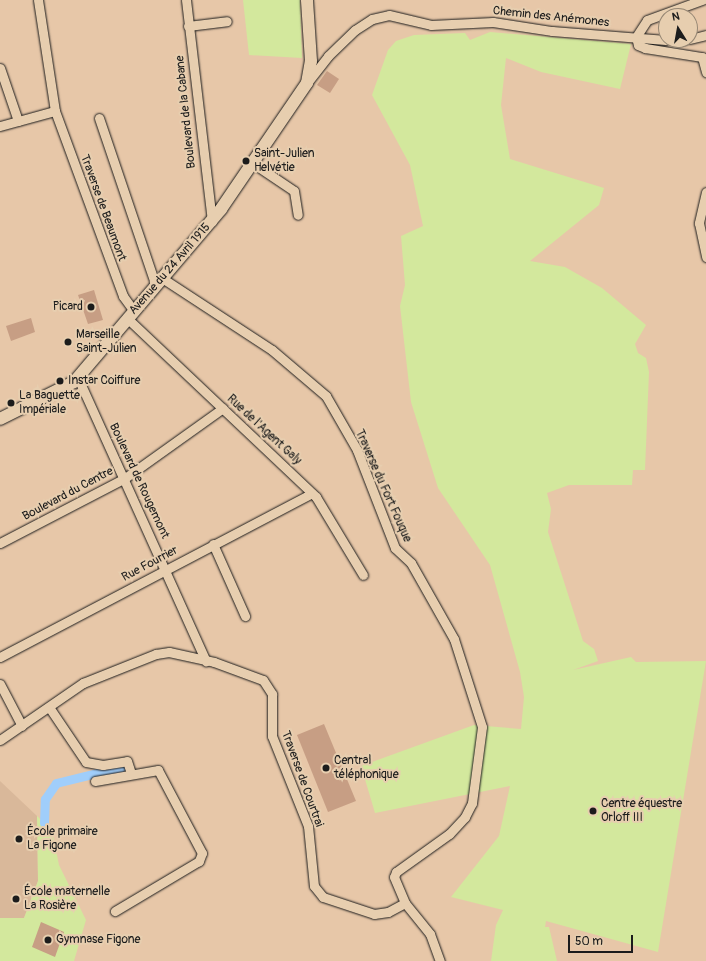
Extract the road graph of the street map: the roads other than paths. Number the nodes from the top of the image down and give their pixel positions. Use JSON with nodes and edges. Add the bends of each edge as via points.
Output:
{"nodes":[{"id":1,"x":38,"y":0,"type":"edge"},
{"id":2,"x":186,"y":0,"type":"edge"},
{"id":3,"x":307,"y":0,"type":"edge"},
{"id":4,"x":702,"y":0,"type":"edge"},
{"id":5,"x":227,"y":21,"type":"dead end"},
{"id":6,"x":188,"y":26,"type":"junction"},
{"id":7,"x":636,"y":37,"type":"junction"},
{"id":8,"x":658,"y":39,"type":"edge"},
{"id":9,"x":0,"y":68,"type":"edge"},
{"id":10,"x":706,"y":72,"type":"edge"},
{"id":11,"x":307,"y":83,"type":"junction"},
{"id":12,"x":54,"y":111,"type":"junction"},
{"id":13,"x":99,"y":118,"type":"dead end"},
{"id":14,"x":18,"y":121,"type":"junction"},
{"id":15,"x":0,"y":126,"type":"edge"},
{"id":16,"x":254,"y":164,"type":"junction"},
{"id":17,"x":706,"y":192,"type":"edge"},
{"id":18,"x":298,"y":215,"type":"dead end"},
{"id":19,"x":212,"y":222,"type":"junction"},
{"id":20,"x":706,"y":257,"type":"edge"},
{"id":21,"x":159,"y":282,"type":"junction"},
{"id":22,"x":131,"y":315,"type":"junction"},
{"id":23,"x":78,"y":378,"type":"junction"},
{"id":24,"x":224,"y":408,"type":"junction"},
{"id":25,"x":0,"y":419,"type":"edge"},
{"id":26,"x":125,"y":478,"type":"junction"},
{"id":27,"x":312,"y":493,"type":"junction"},
{"id":28,"x":0,"y":543,"type":"edge"},
{"id":29,"x":213,"y":544,"type":"junction"},
{"id":30,"x":166,"y":569,"type":"junction"},
{"id":31,"x":363,"y":575,"type":"dead end"},
{"id":32,"x":245,"y":616,"type":"dead end"},
{"id":33,"x":0,"y":656,"type":"edge"},
{"id":34,"x":206,"y":662,"type":"junction"},
{"id":35,"x":0,"y":684,"type":"edge"},
{"id":36,"x":49,"y":707,"type":"junction"},
{"id":37,"x":22,"y":726,"type":"junction"},
{"id":38,"x":0,"y":740,"type":"edge"},
{"id":39,"x":130,"y":768,"type":"junction"},
{"id":40,"x":95,"y":781,"type":"dead end"},
{"id":41,"x":405,"y":903,"type":"junction"},
{"id":42,"x":114,"y":911,"type":"dead end"},
{"id":43,"x":440,"y":961,"type":"edge"}],
"edges":[{"from":1,"to":12,"type":"street","name":"Traverse de Beaumont"},
{"from":2,"to":6,"type":"street","name":"Boulevard de la Cabane"},
{"from":3,"to":11,"type":"main road","via":[[311,62]]},
{"from":4,"to":7,"type":"street","via":[[647,20]]},
{"from":5,"to":6,"type":"street"},
{"from":6,"to":19,"type":"street","name":"Boulevard de la Cabane"},
{"from":7,"to":8,"type":"street","name":"Chemin des Anémones"},
{"from":7,"to":10,"type":"street","via":[[638,45],[645,48],[702,57]]},
{"from":7,"to":11,"type":"street","name":"Chemin des Anémones","via":[[493,22],[431,25],[389,15],[355,30],[328,56]]},
{"from":9,"to":14,"type":"street"},
{"from":11,"to":16,"type":"main road","name":"Avenue du 24 Avril 1915"},
{"from":12,"to":14,"type":"street"},
{"from":12,"to":22,"type":"street","name":"Traverse de Beaumont"},
{"from":13,"to":21,"type":"street"},
{"from":14,"to":15,"type":"street"},
{"from":16,"to":18,"type":"street","via":[[294,191]]},
{"from":16,"to":19,"type":"main road","name":"Avenue du 24 Avril 1915"},
{"from":17,"to":20,"type":"street","via":[[699,223]]},
{"from":19,"to":21,"type":"main road","name":"Avenue du 24 Avril 1915"},
{"from":21,"to":22,"type":"main road","name":"Avenue du 24 Avril 1915"},
{"from":21,"to":41,"type":"street","name":"Traverse du Fort Fouque","via":[[272,350],[326,396],[357,450],[395,548],[411,563],[454,639],[482,727],[472,803],[465,817],[450,834],[396,872],[394,877]]},
{"from":22,"to":23,"type":"main road","name":"Avenue du 24 Avril 1915"},
{"from":22,"to":24,"type":"street","name":"Rue de l'Agent Galy"},
{"from":23,"to":25,"type":"main road","name":"Avenue du 24 Avril 1915","via":[[67,388]]},
{"from":23,"to":26,"type":"street","name":"Boulevard de Rougemont"},
{"from":24,"to":26,"type":"street","name":"Boulevard du Centre"},
{"from":24,"to":27,"type":"street","name":"Rue de l'Agent Galy"},
{"from":26,"to":28,"type":"street","name":"Boulevard du Centre"},
{"from":26,"to":30,"type":"street","name":"Boulevard de Rougemont"},
{"from":27,"to":29,"type":"street","name":"Rue Fourrier"},
{"from":27,"to":31,"type":"street","name":"Rue de l'Agent Galy"},
{"from":29,"to":30,"type":"street","name":"Rue Fourrier"},
{"from":29,"to":32,"type":"street"},
{"from":30,"to":33,"type":"street","name":"Rue Fourrier"},
{"from":30,"to":34,"type":"street","name":"Boulevard de Rougemont"},
{"from":34,"to":36,"type":"street","name":"Traverse de Courtrai","via":[[169,652],[156,654],[111,669]]},
{"from":34,"to":41,"type":"street","name":"Traverse de Courtrai","via":[[268,686],[272,736],[308,826],[313,847],[314,886],[331,900],[374,914],[388,912]]},
{"from":35,"to":37,"type":"street"},
{"from":36,"to":37,"type":"street","name":"Traverse de Courtrai"},
{"from":36,"to":39,"type":"street","via":[[86,762]]},
{"from":37,"to":38,"type":"street","name":"Traverse de Courtrai"},
{"from":39,"to":40,"type":"street"},
{"from":39,"to":42,"type":"street","via":[[158,770],[202,853],[199,861]]},
{"from":41,"to":43,"type":"street","name":"Traverse du Fort Fouque","via":[[430,934]]}]}
